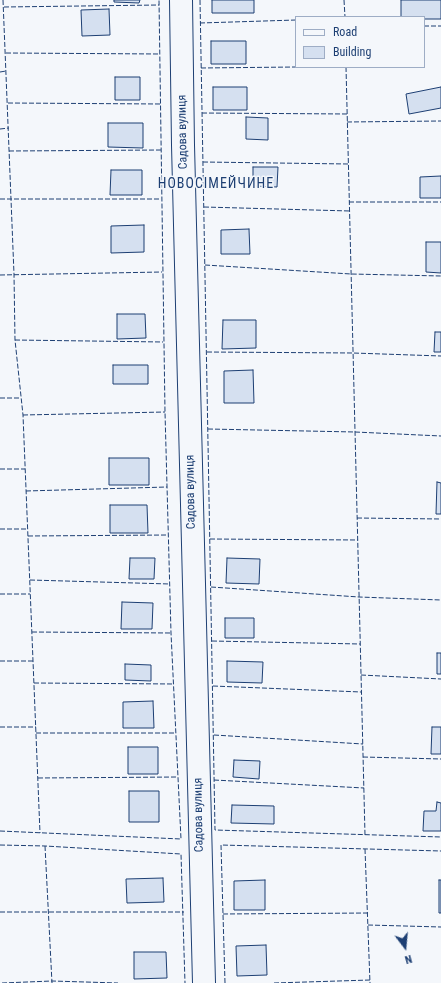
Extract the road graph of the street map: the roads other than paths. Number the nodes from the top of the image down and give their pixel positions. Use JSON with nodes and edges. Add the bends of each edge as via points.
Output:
{"nodes":[{"id":1,"x":181,"y":0,"type":"edge"},
{"id":2,"x":204,"y":983,"type":"edge"}],
"edges":[{"from":1,"to":2,"type":"street","name":"Садова вулиця"}]}
